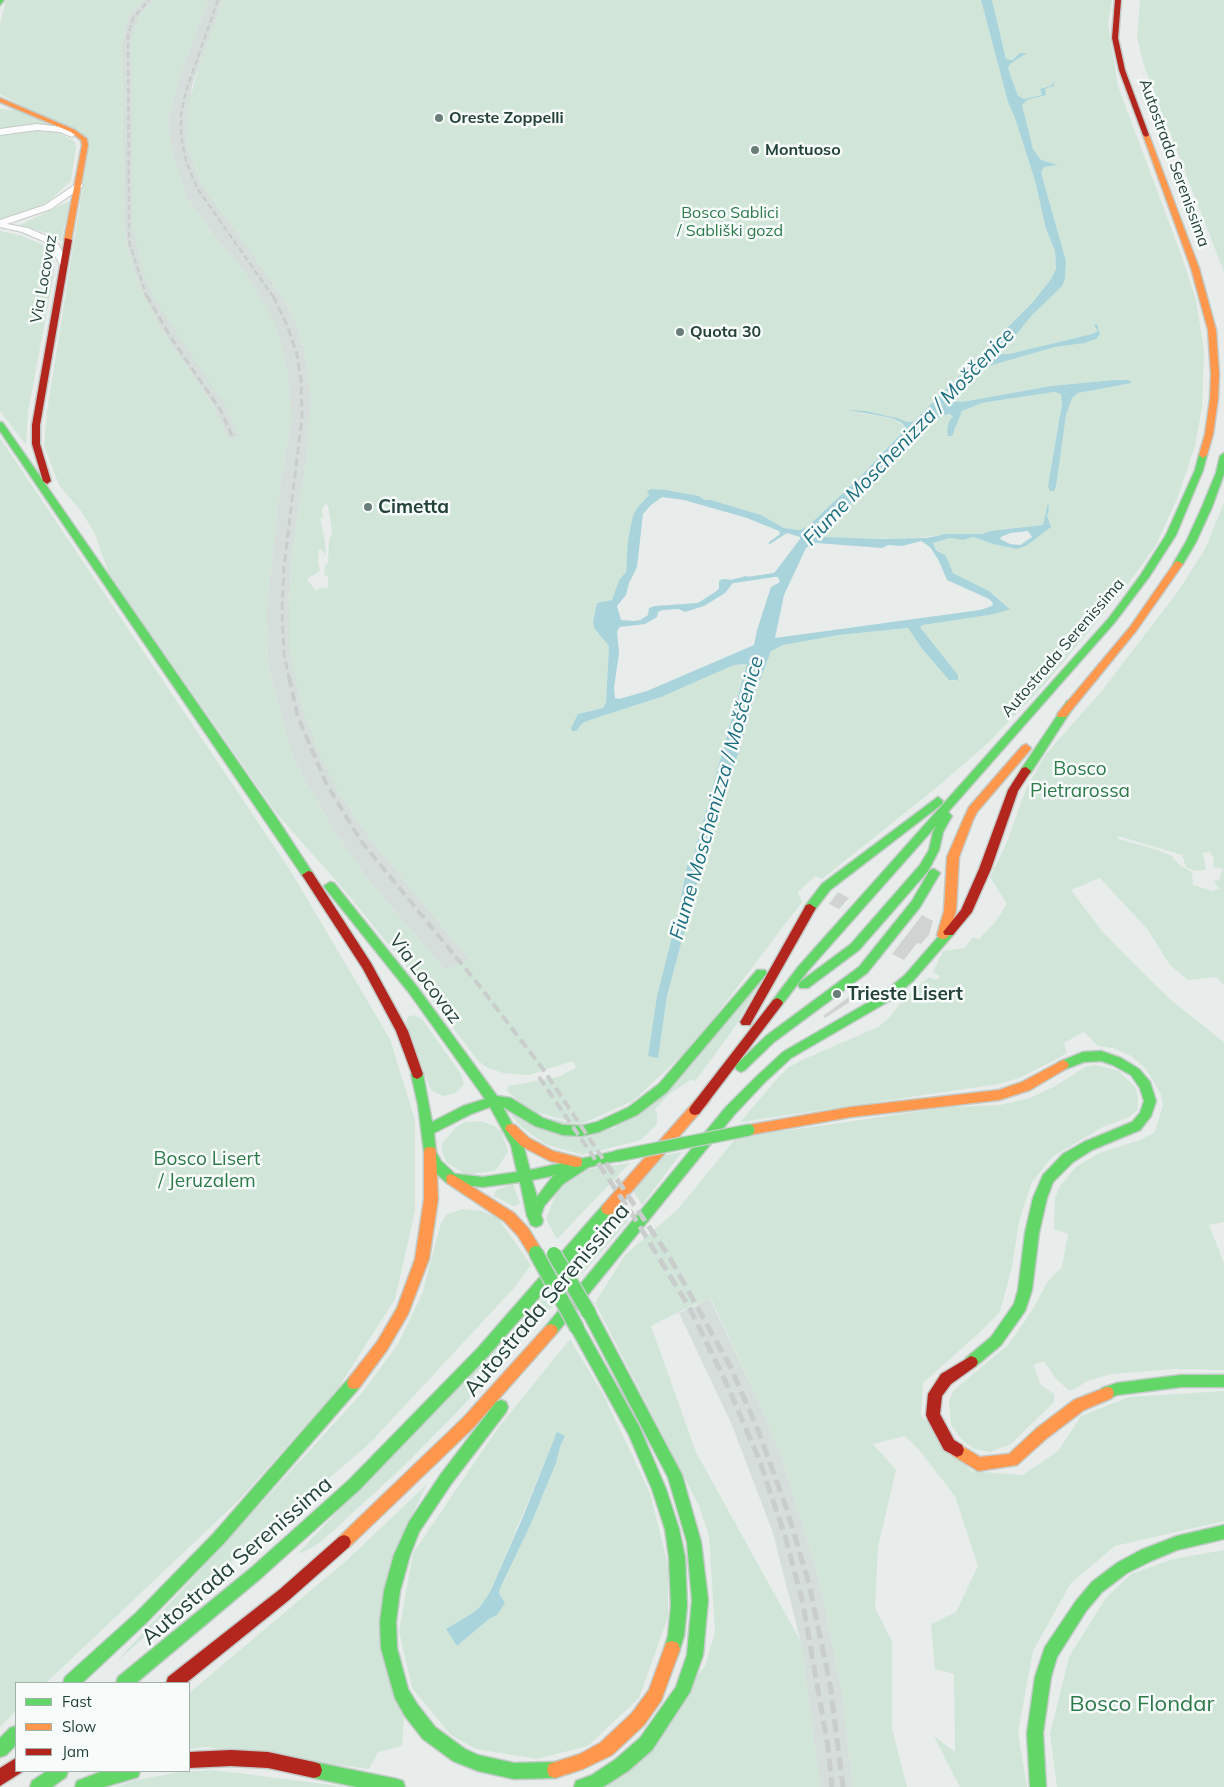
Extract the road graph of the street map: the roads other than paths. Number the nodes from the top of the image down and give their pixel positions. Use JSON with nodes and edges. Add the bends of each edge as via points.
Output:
{"nodes":[{"id":1,"x":1118,"y":0,"type":"edge"},
{"id":2,"x":0,"y":100,"type":"edge"},
{"id":3,"x":0,"y":106,"type":"edge"},
{"id":4,"x":14,"y":106,"type":"junction"},
{"id":5,"x":0,"y":132,"type":"edge"},
{"id":6,"x":79,"y":186,"type":"junction"},
{"id":7,"x":68,"y":195,"type":"junction"},
{"id":8,"x":0,"y":224,"type":"edge"},
{"id":9,"x":63,"y":263,"type":"junction"},
{"id":10,"x":0,"y":424,"type":"edge"},
{"id":11,"x":1224,"y":456,"type":"edge"},
{"id":12,"x":62,"y":513,"type":"junction"},
{"id":13,"x":1071,"y":703,"type":"junction"},
{"id":14,"x":979,"y":769,"type":"junction"},
{"id":15,"x":272,"y":820,"type":"junction"},
{"id":16,"x":988,"y":825,"type":"dead end"},
{"id":17,"x":970,"y":872,"type":"dead end"},
{"id":18,"x":846,"y":886,"type":"dead end"},
{"id":19,"x":885,"y":895,"type":"dead end"},
{"id":20,"x":867,"y":915,"type":"dead end"},
{"id":21,"x":820,"y":917,"type":"dead end"},
{"id":22,"x":942,"y":939,"type":"junction"},
{"id":23,"x":883,"y":945,"type":"junction"},
{"id":24,"x":794,"y":949,"type":"junction"},
{"id":25,"x":855,"y":991,"type":"dead end"},
{"id":26,"x":826,"y":1011,"type":"dead end"},
{"id":27,"x":493,"y":1101,"type":"junction"},
{"id":28,"x":695,"y":1110,"type":"junction"},
{"id":29,"x":509,"y":1128,"type":"junction"},
{"id":30,"x":428,"y":1130,"type":"junction"},
{"id":31,"x":430,"y":1152,"type":"junction"},
{"id":32,"x":589,"y":1161,"type":"junction"},
{"id":33,"x":525,"y":1176,"type":"junction"},
{"id":34,"x":452,"y":1179,"type":"junction"},
{"id":35,"x":534,"y":1216,"type":"junction"},
{"id":36,"x":551,"y":1330,"type":"junction"},
{"id":37,"x":1224,"y":1381,"type":"edge"},
{"id":38,"x":1224,"y":1532,"type":"edge"},
{"id":39,"x":72,"y":1682,"type":"edge"},
{"id":40,"x":125,"y":1682,"type":"edge"},
{"id":41,"x":175,"y":1682,"type":"edge"},
{"id":42,"x":15,"y":1735,"type":"edge"},
{"id":43,"x":0,"y":1749,"type":"edge"},
{"id":44,"x":190,"y":1760,"type":"edge"},
{"id":45,"x":15,"y":1767,"type":"edge"},
{"id":46,"x":59,"y":1772,"type":"edge"},
{"id":47,"x":128,"y":1772,"type":"edge"},
{"id":48,"x":0,"y":1778,"type":"edge"},
{"id":49,"x":38,"y":1787,"type":"edge"},
{"id":50,"x":83,"y":1787,"type":"edge"},
{"id":51,"x":397,"y":1787,"type":"edge"},
{"id":52,"x":582,"y":1787,"type":"edge"},
{"id":53,"x":1038,"y":1787,"type":"edge"}],
"edges":[{"from":1,"to":14,"type":"main road","name":"Autostrada Serenissima","via":[[1115,38],[1122,70],[1195,268],[1212,330],[1215,374],[1209,434],[1187,502],[1171,535],[1144,577],[1112,620]]},
{"from":2,"to":4,"type":"main road","name":"Via Locovaz"},
{"from":3,"to":4,"type":"main road"},
{"from":4,"to":6,"type":"main road","name":"Via Locovaz","via":[[66,127],[84,139]]},
{"from":5,"to":7,"type":"street","via":[[50,128],[77,138],[80,149],[74,183]]},
{"from":6,"to":7,"type":"street"},
{"from":6,"to":9,"type":"main road","name":"Via Locovaz"},
{"from":7,"to":8,"type":"street","via":[[37,212]]},
{"from":8,"to":9,"type":"street","via":[[46,238],[59,252]]},
{"from":9,"to":12,"type":"main road","name":"Via Locovaz","via":[[36,425],[40,462]]},
{"from":10,"to":12,"type":"main road","name":"Via Locovaz"},
{"from":11,"to":13,"type":"main road","name":"Autostrada Serenissima","via":[[1191,542],[1165,584],[1133,629]]},
{"from":12,"to":15,"type":"main road","name":"Via Locovaz"},
{"from":13,"to":16,"type":"main road","via":[[1017,774]]},
{"from":13,"to":22,"type":"main road","via":[[1013,790],[966,912]]},
{"from":13,"to":22,"type":"main road","via":[[1024,755],[982,814],[964,861],[954,914]]},
{"from":14,"to":18,"type":"main road"},
{"from":14,"to":19,"type":"main road","via":[[948,807],[924,852]]},
{"from":14,"to":23,"type":"main road","via":[[949,818],[934,874]]},
{"from":14,"to":24,"type":"main road","via":[[826,887],[808,911]]},
{"from":14,"to":28,"type":"main road","via":[[802,970]]},
{"from":14,"to":28,"type":"main road","via":[[950,808],[924,868],[855,947],[811,978],[769,1020]]},
{"from":15,"to":27,"type":"main road","name":"Via Locovaz","via":[[414,991]]},
{"from":15,"to":30,"type":"main road","name":"Via Locovaz","via":[[367,966],[402,1031],[417,1075]]},
{"from":17,"to":22,"type":"main road","via":[[958,914]]},
{"from":20,"to":28,"type":"main road","via":[[852,935],[798,984],[771,1014]]},
{"from":21,"to":24,"type":"main road"},
{"from":22,"to":36,"type":"main road","name":"Autostrada Serenissima","via":[[909,978],[885,998],[787,1055],[760,1080],[730,1111]]},
{"from":23,"to":25,"type":"main road","via":[[875,969]]},
{"from":23,"to":28,"type":"main road","via":[[863,970],[770,1039]]},
{"from":24,"to":27,"type":"main road","via":[[764,969],[677,1073],[633,1111],[599,1127],[572,1131],[548,1127],[507,1102]]},
{"from":24,"to":28,"type":"main road"},
{"from":26,"to":28,"type":"main road","via":[[773,1046]]},
{"from":27,"to":29,"type":"main road","name":"Via Locovaz"},
{"from":27,"to":30,"type":"main road","via":[[466,1110]]},
{"from":28,"to":40,"type":"main road","name":"Autostrada Serenissima","via":[[482,1353],[354,1485],[256,1573]]},
{"from":29,"to":32,"type":"main road","via":[[525,1142],[550,1156],[567,1161]]},
{"from":29,"to":33,"type":"main road","name":"Via Locovaz","via":[[517,1144]]},
{"from":30,"to":31,"type":"main road","name":"Via Locovaz"},
{"from":31,"to":34,"type":"main road","name":"Via Locovaz","via":[[436,1165]]},
{"from":31,"to":39,"type":"main road","via":[[431,1199],[422,1259],[403,1310],[382,1346],[219,1538],[141,1618]]},
{"from":32,"to":33,"type":"main road"},
{"from":32,"to":35,"type":"main road","via":[[558,1180]]},
{"from":32,"to":37,"type":"main road","bridge":true,"via":[[851,1112],[999,1095],[1026,1086],[1083,1057],[1101,1056],[1135,1072],[1146,1086],[1150,1101],[1145,1116],[1136,1126],[1068,1158],[1048,1179],[1034,1224],[1020,1308],[996,1341],[946,1378],[935,1394],[933,1415],[950,1445],[978,1464],[1012,1460],[1079,1405],[1116,1389],[1181,1381]]},
{"from":33,"to":34,"type":"main road","via":[[483,1182]]},
{"from":33,"to":35,"type":"main road","name":"Via Locovaz"},
{"from":34,"to":36,"type":"main road","name":"Via Locovaz","bridge":true,"via":[[509,1217],[536,1253],[634,1431],[659,1489],[677,1557],[680,1606],[676,1636],[655,1696],[638,1719],[606,1749],[583,1761],[556,1770],[514,1771],[458,1755],[429,1733],[401,1692],[389,1648],[388,1622],[392,1590],[414,1527],[513,1391]]},
{"from":35,"to":52,"type":"main road","name":"Via Locovaz","bridge":true,"via":[[675,1475],[698,1568],[700,1600],[695,1655],[682,1692],[646,1744],[622,1765]]},
{"from":36,"to":41,"type":"main road","name":"Autostrada Serenissima","via":[[469,1422],[367,1522]]},
{"from":38,"to":53,"type":"main road","via":[[1177,1543],[1122,1568],[1098,1587],[1082,1606],[1051,1653],[1043,1677],[1035,1734]]},
{"from":42,"to":43,"type":"main road"},
{"from":44,"to":51,"type":"main road","via":[[268,1760]]},
{"from":45,"to":48,"type":"main road"},
{"from":46,"to":49,"type":"main road"},
{"from":47,"to":50,"type":"main road","via":[[96,1780]]}]}
